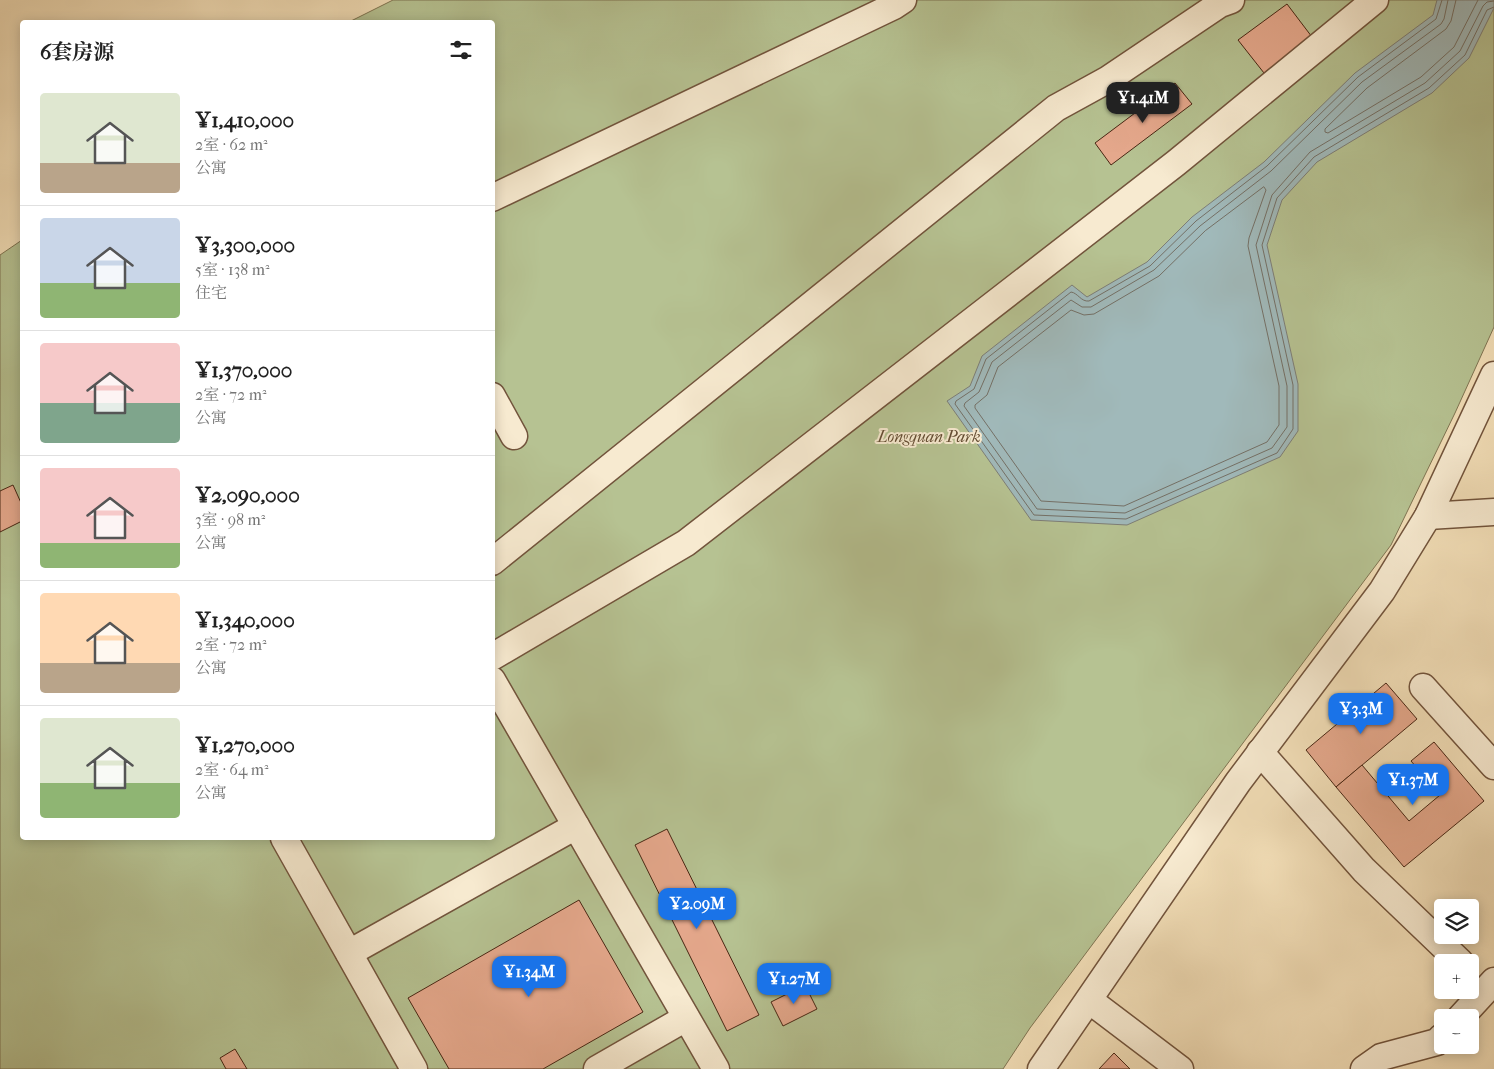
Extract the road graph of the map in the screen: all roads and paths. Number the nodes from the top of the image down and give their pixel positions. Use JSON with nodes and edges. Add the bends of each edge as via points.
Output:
{"nodes":[{"id":1,"x":903,"y":0,"type":"edge"},
{"id":2,"x":1230,"y":0,"type":"edge"},
{"id":3,"x":1375,"y":0,"type":"edge"},
{"id":4,"x":495,"y":197,"type":"edge"},
{"id":5,"x":1494,"y":375,"type":"edge"},
{"id":6,"x":495,"y":401,"type":"edge"},
{"id":7,"x":514,"y":436,"type":"dead end"},
{"id":8,"x":1494,"y":512,"type":"edge"},
{"id":9,"x":1428,"y":516,"type":"junction"},
{"id":10,"x":495,"y":560,"type":"edge"},
{"id":11,"x":495,"y":655,"type":"edge"},
{"id":12,"x":495,"y":685,"type":"edge"},
{"id":13,"x":1422,"y":687,"type":"dead end"},
{"id":14,"x":1260,"y":752,"type":"junction"},
{"id":15,"x":1494,"y":766,"type":"edge"},
{"id":16,"x":576,"y":826,"type":"junction"},
{"id":17,"x":285,"y":840,"type":"edge"},
{"id":18,"x":349,"y":953,"type":"junction"},
{"id":19,"x":1452,"y":954,"type":"edge"},
{"id":20,"x":1484,"y":981,"type":"edge"},
{"id":21,"x":1089,"y":1000,"type":"junction"},
{"id":22,"x":1466,"y":1009,"type":"edge"},
{"id":23,"x":686,"y":1018,"type":"junction"},
{"id":24,"x":1434,"y":1043,"type":"edge"},
{"id":25,"x":414,"y":1069,"type":"edge"},
{"id":26,"x":597,"y":1069,"type":"edge"},
{"id":27,"x":716,"y":1069,"type":"edge"},
{"id":28,"x":1042,"y":1069,"type":"edge"},
{"id":29,"x":1180,"y":1069,"type":"edge"},
{"id":30,"x":1364,"y":1069,"type":"edge"}],
"edges":[{"from":1,"to":4,"type":"street"},
{"from":2,"to":10,"type":"street","via":[[1107,80],[1056,108]]},
{"from":3,"to":11,"type":"street","via":[[1176,163],[686,543]]},
{"from":5,"to":9,"type":"street"},
{"from":6,"to":7,"type":"street"},
{"from":8,"to":9,"type":"street"},
{"from":9,"to":14,"type":"street","via":[[1382,591]]},
{"from":12,"to":16,"type":"street"},
{"from":13,"to":15,"type":"street"},
{"from":14,"to":19,"type":"street","via":[[1364,870]]},
{"from":14,"to":21,"type":"street"},
{"from":16,"to":18,"type":"street"},
{"from":16,"to":23,"type":"street"},
{"from":17,"to":18,"type":"street"},
{"from":18,"to":25,"type":"street"},
{"from":20,"to":22,"type":"street"},
{"from":21,"to":28,"type":"street"},
{"from":21,"to":29,"type":"street"},
{"from":23,"to":26,"type":"street"},
{"from":23,"to":27,"type":"street"},
{"from":24,"to":30,"type":"street","via":[[1381,1057]]}]}
